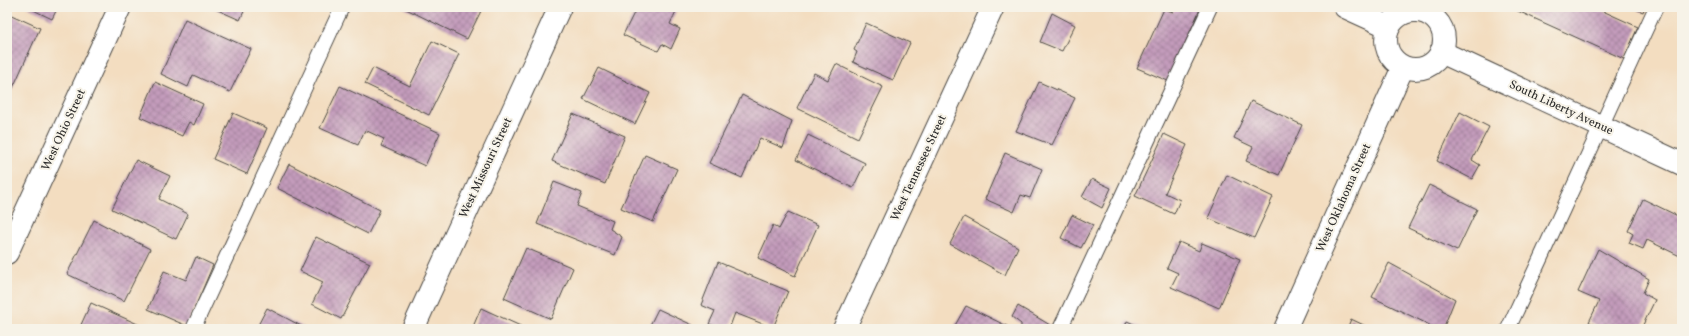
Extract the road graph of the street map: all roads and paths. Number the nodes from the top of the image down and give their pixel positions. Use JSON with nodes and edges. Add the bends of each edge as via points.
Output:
{"nodes":[{"id":1,"x":120,"y":7,"type":"edge"},
{"id":2,"x":342,"y":7,"type":"edge"},
{"id":3,"x":560,"y":7,"type":"edge"},
{"id":4,"x":993,"y":7,"type":"edge"},
{"id":5,"x":1210,"y":7,"type":"edge"},
{"id":6,"x":1345,"y":7,"type":"edge"},
{"id":7,"x":1656,"y":7,"type":"edge"},
{"id":8,"x":1431,"y":11,"type":"edge"},
{"id":9,"x":1389,"y":27,"type":"junction"},
{"id":10,"x":1441,"y":52,"type":"junction"},
{"id":11,"x":1403,"y":67,"type":"junction"},
{"id":12,"x":1601,"y":126,"type":"junction"},
{"id":13,"x":1682,"y":164,"type":"edge"},
{"id":14,"x":7,"y":253,"type":"edge"},
{"id":15,"x":193,"y":329,"type":"edge"},
{"id":16,"x":413,"y":329,"type":"edge"},
{"id":17,"x":844,"y":329,"type":"edge"},
{"id":18,"x":1060,"y":329,"type":"edge"},
{"id":19,"x":1285,"y":329,"type":"edge"},
{"id":20,"x":1508,"y":329,"type":"edge"}],
"edges":[{"from":1,"to":14,"type":"street","name":"West Ohio Street"},
{"from":2,"to":15,"type":"lane"},
{"from":3,"to":16,"type":"street","name":"West Missouri Street"},
{"from":4,"to":17,"type":"street","name":"West Tennessee Street"},
{"from":5,"to":18,"type":"lane"},
{"from":6,"to":9,"type":"street"},
{"from":7,"to":12,"type":"lane"},
{"from":8,"to":9,"type":"street","via":[[1410,11],[1397,17]]},
{"from":8,"to":10,"type":"street","via":[[1442,32]]},
{"from":9,"to":11,"type":"street","via":[[1386,34],[1387,50]]},
{"from":10,"to":11,"type":"street","via":[[1429,66],[1412,69]]},
{"from":10,"to":12,"type":"street","name":"South Liberty Avenue"},
{"from":11,"to":19,"type":"street","name":"West Oklahoma Street"},
{"from":12,"to":13,"type":"street","name":"South Liberty Avenue"},
{"from":12,"to":20,"type":"lane"}]}
